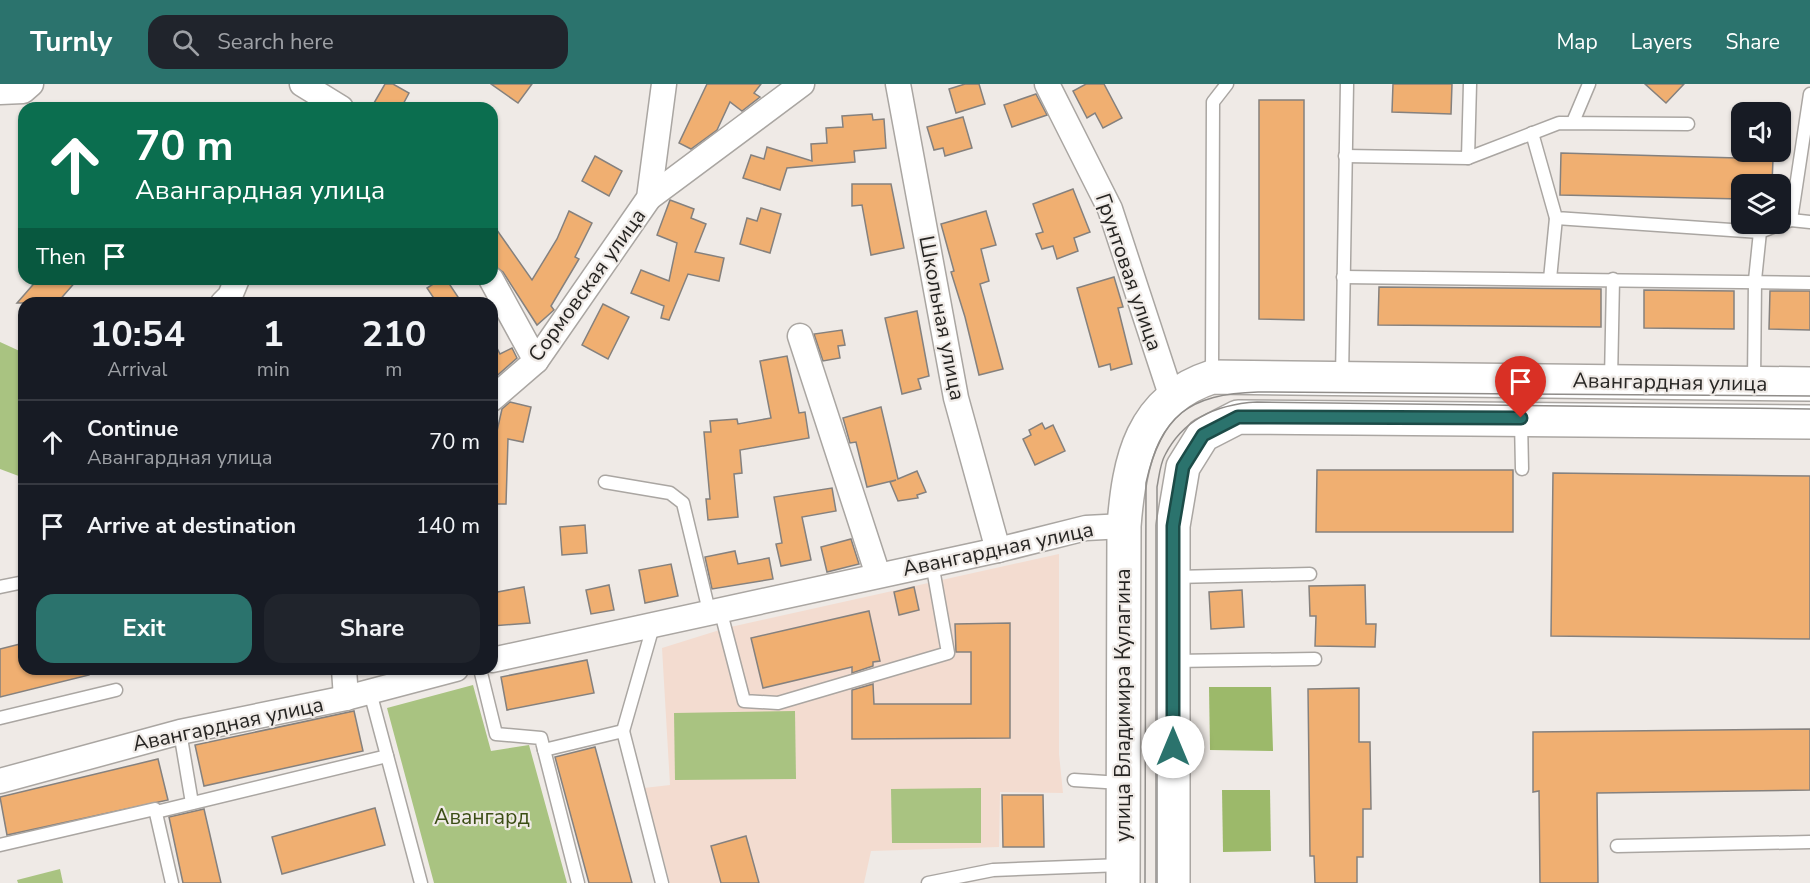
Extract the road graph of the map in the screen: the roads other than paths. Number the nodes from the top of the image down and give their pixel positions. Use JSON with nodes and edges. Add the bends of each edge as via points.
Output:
{"nodes":[{"id":1,"x":31,"y":84,"type":"edge"},
{"id":2,"x":302,"y":84,"type":"edge"},
{"id":3,"x":664,"y":84,"type":"edge"},
{"id":4,"x":802,"y":84,"type":"edge"},
{"id":5,"x":898,"y":84,"type":"edge"},
{"id":6,"x":1047,"y":84,"type":"edge"},
{"id":7,"x":1227,"y":84,"type":"edge"},
{"id":8,"x":1347,"y":84,"type":"edge"},
{"id":9,"x":1470,"y":84,"type":"edge"},
{"id":10,"x":1589,"y":84,"type":"edge"},
{"id":11,"x":0,"y":92,"type":"edge"},
{"id":12,"x":1810,"y":94,"type":"edge"},
{"id":13,"x":324,"y":102,"type":"edge"},
{"id":14,"x":1573,"y":123,"type":"junction"},
{"id":15,"x":1688,"y":124,"type":"dead end"},
{"id":16,"x":1532,"y":133,"type":"junction"},
{"id":17,"x":1345,"y":156,"type":"junction"},
{"id":18,"x":1468,"y":158,"type":"junction"},
{"id":19,"x":650,"y":198,"type":"junction"},
{"id":20,"x":1556,"y":218,"type":"junction"},
{"id":21,"x":1791,"y":220,"type":"joint"},
{"id":22,"x":1810,"y":222,"type":"edge"},
{"id":23,"x":1731,"y":230,"type":"edge"},
{"id":24,"x":1760,"y":234,"type":"edge"},
{"id":25,"x":1343,"y":277,"type":"junction"},
{"id":26,"x":1550,"y":279,"type":"junction"},
{"id":27,"x":1613,"y":279,"type":"junction"},
{"id":28,"x":1755,"y":280,"type":"junction"},
{"id":29,"x":1810,"y":283,"type":"edge"},
{"id":30,"x":493,"y":285,"type":"edge"},
{"id":31,"x":800,"y":336,"type":"dead end"},
{"id":32,"x":536,"y":361,"type":"junction"},
{"id":33,"x":1212,"y":377,"type":"junction"},
{"id":34,"x":1342,"y":379,"type":"junction"},
{"id":35,"x":1611,"y":381,"type":"junction"},
{"id":36,"x":1754,"y":383,"type":"junction"},
{"id":37,"x":1810,"y":384,"type":"edge"},
{"id":38,"x":498,"y":394,"type":"edge"},
{"id":39,"x":1172,"y":398,"type":"junction"},
{"id":40,"x":1528,"y":403,"type":"junction"},
{"id":41,"x":1810,"y":422,"type":"edge"},
{"id":42,"x":1522,"y":470,"type":"dead end"},
{"id":43,"x":605,"y":482,"type":"dead end"},
{"id":44,"x":1124,"y":526,"type":"junction"},
{"id":45,"x":998,"y":550,"type":"junction"},
{"id":46,"x":932,"y":563,"type":"junction"},
{"id":47,"x":1310,"y":574,"type":"dead end"},
{"id":48,"x":878,"y":575,"type":"junction"},
{"id":49,"x":1173,"y":577,"type":"junction"},
{"id":50,"x":18,"y":583,"type":"edge"},
{"id":51,"x":0,"y":587,"type":"edge"},
{"id":52,"x":715,"y":610,"type":"junction"},
{"id":53,"x":654,"y":623,"type":"junction"},
{"id":54,"x":498,"y":659,"type":"edge"},
{"id":55,"x":1316,"y":659,"type":"dead end"},
{"id":56,"x":1173,"y":661,"type":"junction"},
{"id":57,"x":344,"y":675,"type":"edge"},
{"id":58,"x":420,"y":675,"type":"edge"},
{"id":59,"x":481,"y":675,"type":"edge"},
{"id":60,"x":116,"y":690,"type":"dead end"},
{"id":61,"x":370,"y":692,"type":"junction"},
{"id":62,"x":346,"y":698,"type":"junction"},
{"id":63,"x":0,"y":718,"type":"edge"},
{"id":64,"x":623,"y":731,"type":"junction"},
{"id":65,"x":180,"y":732,"type":"junction"},
{"id":66,"x":544,"y":750,"type":"junction"},
{"id":67,"x":387,"y":756,"type":"junction"},
{"id":68,"x":1074,"y":780,"type":"dead end"},
{"id":69,"x":0,"y":781,"type":"edge"},
{"id":70,"x":1123,"y":783,"type":"junction"},
{"id":71,"x":192,"y":803,"type":"junction"},
{"id":72,"x":156,"y":812,"type":"junction"},
{"id":73,"x":1810,"y":842,"type":"edge"},
{"id":74,"x":0,"y":845,"type":"edge"},
{"id":75,"x":1617,"y":846,"type":"dead end"},
{"id":76,"x":1123,"y":874,"type":"edge"},
{"id":77,"x":993,"y":877,"type":"edge"},
{"id":78,"x":172,"y":883,"type":"edge"},
{"id":79,"x":421,"y":883,"type":"edge"},
{"id":80,"x":578,"y":883,"type":"edge"},
{"id":81,"x":662,"y":883,"type":"edge"},
{"id":82,"x":928,"y":883,"type":"edge"},
{"id":83,"x":1173,"y":883,"type":"edge"}],
"edges":[{"from":1,"to":11,"type":"street","via":[[23,91]]},
{"from":2,"to":13,"type":"street"},
{"from":3,"to":19,"type":"street","name":"Сормовская улица"},
{"from":4,"to":19,"type":"street"},
{"from":5,"to":45,"type":"street","name":"Школьная улица","via":[[956,398]]},
{"from":6,"to":39,"type":"street","name":"Грунтовая улица","via":[[1110,209]]},
{"from":7,"to":33,"type":"lane","via":[[1213,102]]},
{"from":8,"to":17,"type":"lane"},
{"from":9,"to":18,"type":"lane"},
{"from":10,"to":14,"type":"lane"},
{"from":12,"to":21,"type":"lane"},
{"from":14,"to":15,"type":"lane"},
{"from":14,"to":16,"type":"lane","via":[[1559,123]]},
{"from":16,"to":18,"type":"lane"},
{"from":16,"to":20,"type":"lane"},
{"from":17,"to":18,"type":"lane"},
{"from":17,"to":25,"type":"lane"},
{"from":19,"to":32,"type":"street","name":"Сормовская улица"},
{"from":20,"to":23,"type":"lane"},
{"from":20,"to":26,"type":"lane"},
{"from":21,"to":22,"type":"lane"},
{"from":24,"to":28,"type":"lane"},
{"from":25,"to":26,"type":"lane"},
{"from":25,"to":34,"type":"lane"},
{"from":26,"to":27,"type":"lane"},
{"from":27,"to":28,"type":"lane"},
{"from":27,"to":35,"type":"lane"},
{"from":28,"to":29,"type":"lane"},
{"from":28,"to":36,"type":"lane"},
{"from":30,"to":32,"type":"street"},
{"from":31,"to":48,"type":"street"},
{"from":32,"to":38,"type":"street","name":"Сормовская улица"},
{"from":33,"to":34,"type":"main road","name":"Авангардная улица"},
{"from":33,"to":39,"type":"main road","name":"Авангардная улица","via":[[1190,384]]},
{"from":34,"to":40,"type":"main road","name":"Авангардная улица"},
{"from":35,"to":36,"type":"main road","name":"Авангардная улица"},
{"from":35,"to":40,"type":"main road","name":"Авангардная улица"},
{"from":36,"to":37,"type":"main road","name":"Авангардная улица"},
{"from":39,"to":44,"type":"main road","name":"Авангардная улица","via":[[1153,417],[1137,445],[1127,482]]},
{"from":40,"to":41,"type":"main road","name":"Авангардная улица"},
{"from":40,"to":42,"type":"lane"},
{"from":40,"to":49,"type":"main road","name":"Авангардная улица","via":[[1238,417],[1203,435],[1183,467],[1173,526]]},
{"from":43,"to":52,"type":"lane","via":[[670,493],[683,503]]},
{"from":44,"to":45,"type":"street","name":"Авангардная улица","via":[[1086,528]]},
{"from":44,"to":70,"type":"main road","name":"улица Владимира Кулагина"},
{"from":45,"to":46,"type":"street","name":"Авангардная улица"},
{"from":46,"to":48,"type":"street","name":"Авангардная улица"},
{"from":46,"to":52,"type":"lane","via":[[948,653],[778,703],[744,701]]},
{"from":47,"to":49,"type":"lane"},
{"from":48,"to":52,"type":"street","name":"Авангардная улица"},
{"from":49,"to":56,"type":"main road"},
{"from":50,"to":51,"type":"lane"},
{"from":52,"to":53,"type":"street","name":"Авангардная улица"},
{"from":53,"to":54,"type":"street","name":"Авангардная улица"},
{"from":53,"to":64,"type":"lane"},
{"from":55,"to":56,"type":"lane"},
{"from":56,"to":83,"type":"main road"},
{"from":57,"to":62,"type":"street"},
{"from":58,"to":61,"type":"street","name":"Авангардная улица"},
{"from":59,"to":66,"type":"lane","via":[[496,734],[541,738]]},
{"from":60,"to":63,"type":"lane"},
{"from":61,"to":62,"type":"street","name":"Авангардная улица"},
{"from":61,"to":67,"type":"lane"},
{"from":62,"to":65,"type":"street","name":"Авангардная улица"},
{"from":64,"to":66,"type":"lane"},
{"from":64,"to":81,"type":"lane"},
{"from":65,"to":69,"type":"street","name":"Авангардная улица"},
{"from":65,"to":71,"type":"lane"},
{"from":66,"to":80,"type":"lane"},
{"from":67,"to":71,"type":"lane"},
{"from":67,"to":79,"type":"lane"},
{"from":68,"to":70,"type":"lane"},
{"from":70,"to":76,"type":"main road","name":"улица Владимира Кулагина"},
{"from":71,"to":72,"type":"lane"},
{"from":72,"to":74,"type":"lane","via":[[155,809]]},
{"from":72,"to":78,"type":"lane"},
{"from":73,"to":75,"type":"lane"},
{"from":76,"to":77,"type":"lane"},
{"from":77,"to":82,"type":"lane"}]}
